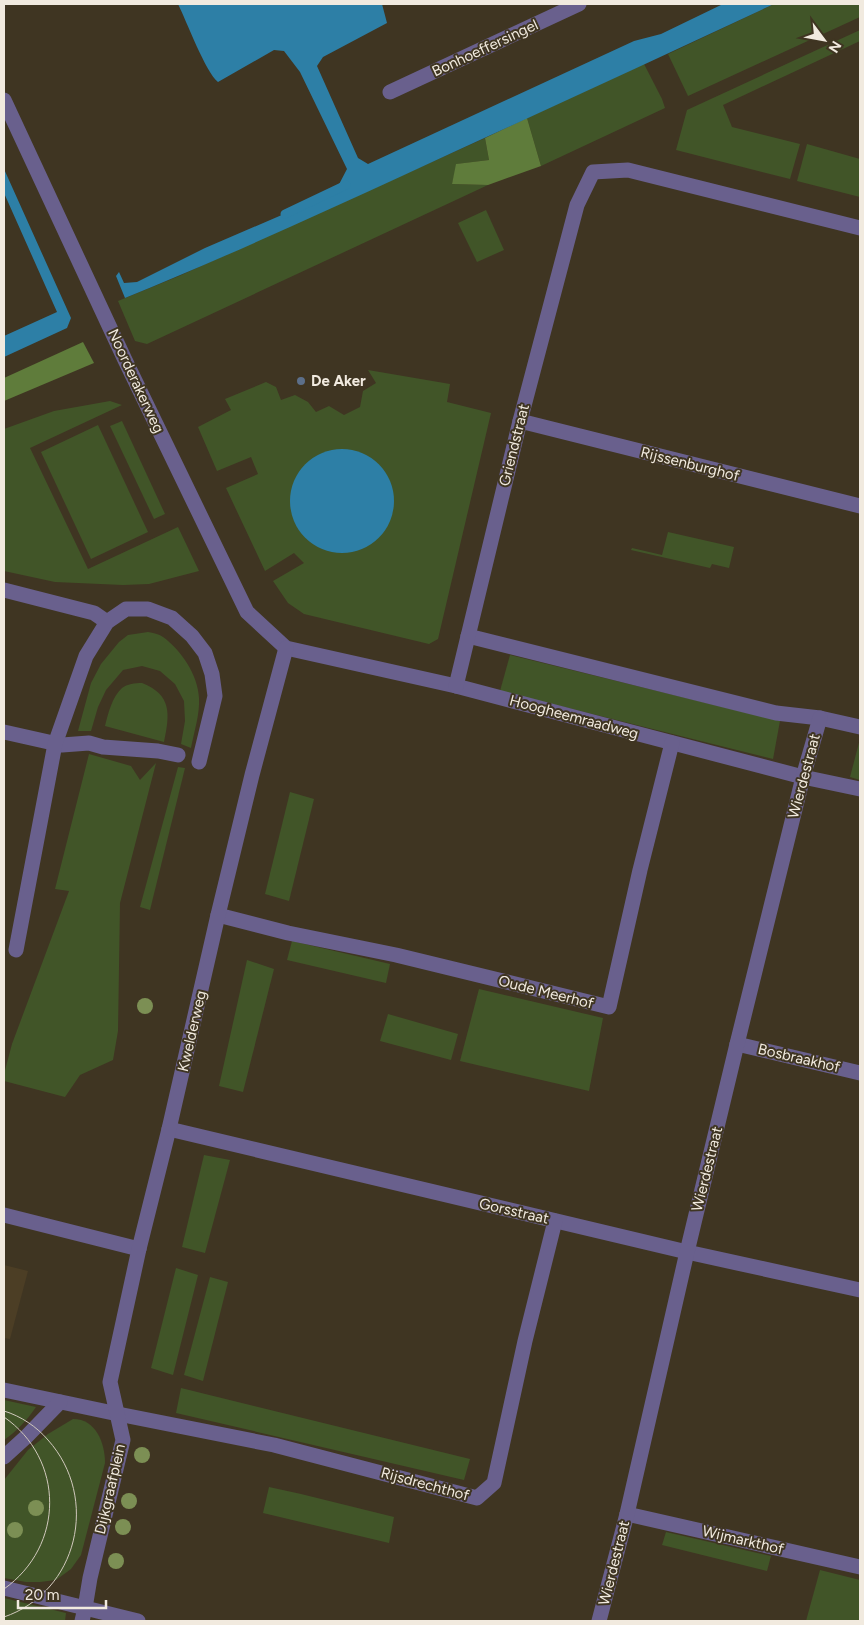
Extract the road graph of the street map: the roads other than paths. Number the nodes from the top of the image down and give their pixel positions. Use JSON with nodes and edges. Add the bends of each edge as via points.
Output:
{"nodes":[{"id":1,"x":579,"y":4,"type":"edge"},
{"id":2,"x":390,"y":92,"type":"dead end"},
{"id":3,"x":4,"y":100,"type":"edge"},
{"id":4,"x":860,"y":228,"type":"edge"},
{"id":5,"x":520,"y":421,"type":"junction"},
{"id":6,"x":860,"y":506,"type":"edge"},
{"id":7,"x":4,"y":590,"type":"edge"},
{"id":8,"x":107,"y":622,"type":"junction"},
{"id":9,"x":468,"y":636,"type":"junction"},
{"id":10,"x":286,"y":648,"type":"junction"},
{"id":11,"x":456,"y":686,"type":"junction"},
{"id":12,"x":820,"y":718,"type":"junction"},
{"id":13,"x":860,"y":727,"type":"edge"},
{"id":14,"x":4,"y":732,"type":"edge"},
{"id":15,"x":672,"y":743,"type":"junction"},
{"id":16,"x":55,"y":744,"type":"junction"},
{"id":17,"x":178,"y":755,"type":"dead end"},
{"id":18,"x":198,"y":762,"type":"dead end"},
{"id":19,"x":803,"y":777,"type":"junction"},
{"id":20,"x":860,"y":789,"type":"edge"},
{"id":21,"x":218,"y":915,"type":"junction"},
{"id":22,"x":16,"y":950,"type":"dead end"},
{"id":23,"x":738,"y":1044,"type":"junction"},
{"id":24,"x":860,"y":1073,"type":"edge"},
{"id":25,"x":170,"y":1128,"type":"junction"},
{"id":26,"x":4,"y":1216,"type":"edge"},
{"id":27,"x":555,"y":1221,"type":"junction"},
{"id":28,"x":139,"y":1249,"type":"junction"},
{"id":29,"x":687,"y":1252,"type":"junction"},
{"id":30,"x":860,"y":1290,"type":"edge"},
{"id":31,"x":4,"y":1390,"type":"edge"},
{"id":32,"x":60,"y":1402,"type":"junction"},
{"id":33,"x":118,"y":1414,"type":"junction"},
{"id":34,"x":4,"y":1456,"type":"edge"},
{"id":35,"x":627,"y":1514,"type":"junction"},
{"id":36,"x":860,"y":1567,"type":"edge"},
{"id":37,"x":4,"y":1588,"type":"edge"},
{"id":38,"x":84,"y":1615,"type":"edge"},
{"id":39,"x":138,"y":1621,"type":"edge"},
{"id":40,"x":599,"y":1621,"type":"edge"}],
"edges":[{"from":1,"to":2,"type":"street","name":"Bonhoeffersingel"},
{"from":3,"to":10,"type":"street","name":"Noorderakerweg","via":[[247,612]]},
{"from":4,"to":5,"type":"street","name":"Griendstraat","via":[[628,170],[593,172],[577,205]]},
{"from":5,"to":6,"type":"street","name":"Rijssenburghof"},
{"from":5,"to":9,"type":"street","name":"Griendstraat"},
{"from":7,"to":8,"type":"street","via":[[94,613]]},
{"from":8,"to":16,"type":"street","via":[[86,656]]},
{"from":8,"to":18,"type":"street","via":[[126,609],[148,609],[172,618],[205,653],[216,696]]},
{"from":9,"to":11,"type":"street","name":"Griendstraat"},
{"from":9,"to":12,"type":"street","via":[[776,713]]},
{"from":10,"to":11,"type":"street","name":"Hoogheemraadweg"},
{"from":10,"to":21,"type":"street","name":"Kwelderweg"},
{"from":11,"to":15,"type":"street","name":"Hoogheemraadweg"},
{"from":12,"to":13,"type":"street"},
{"from":12,"to":19,"type":"street","name":"Wierdestraat"},
{"from":14,"to":16,"type":"street"},
{"from":15,"to":19,"type":"street","name":"Hoogheemraadweg"},
{"from":15,"to":21,"type":"street","name":"Oude Meerhof","via":[[608,1007]]},
{"from":16,"to":17,"type":"street","via":[[89,743]]},
{"from":16,"to":22,"type":"street"},
{"from":19,"to":20,"type":"street","name":"Hoogheemraadweg"},
{"from":19,"to":23,"type":"street","name":"Wierdestraat"},
{"from":21,"to":25,"type":"street","name":"Kwelderweg"},
{"from":23,"to":24,"type":"street","name":"Bosbraakhof"},
{"from":23,"to":29,"type":"street","name":"Wierdestraat"},
{"from":25,"to":27,"type":"street","name":"Gorsstraat"},
{"from":25,"to":28,"type":"street","name":"Kwelderweg"},
{"from":26,"to":28,"type":"street"},
{"from":27,"to":29,"type":"street","name":"Gorsstraat"},
{"from":27,"to":33,"type":"street","name":"Rijsdrechthof","via":[[494,1483],[477,1498],[274,1445]]},
{"from":28,"to":33,"type":"street","name":"Kwelderweg","via":[[110,1382]]},
{"from":29,"to":30,"type":"street","name":"Gorsstraat"},
{"from":29,"to":35,"type":"street","name":"Wierdestraat"},
{"from":31,"to":32,"type":"street"},
{"from":32,"to":33,"type":"street"},
{"from":32,"to":34,"type":"street"},
{"from":33,"to":38,"type":"street","name":"Dijkgraafplein","via":[[123,1440]]},
{"from":35,"to":36,"type":"street","name":"Wijmarkthof"},
{"from":35,"to":40,"type":"street","name":"Wierdestraat"},
{"from":37,"to":38,"type":"street"},
{"from":38,"to":39,"type":"street"}]}
